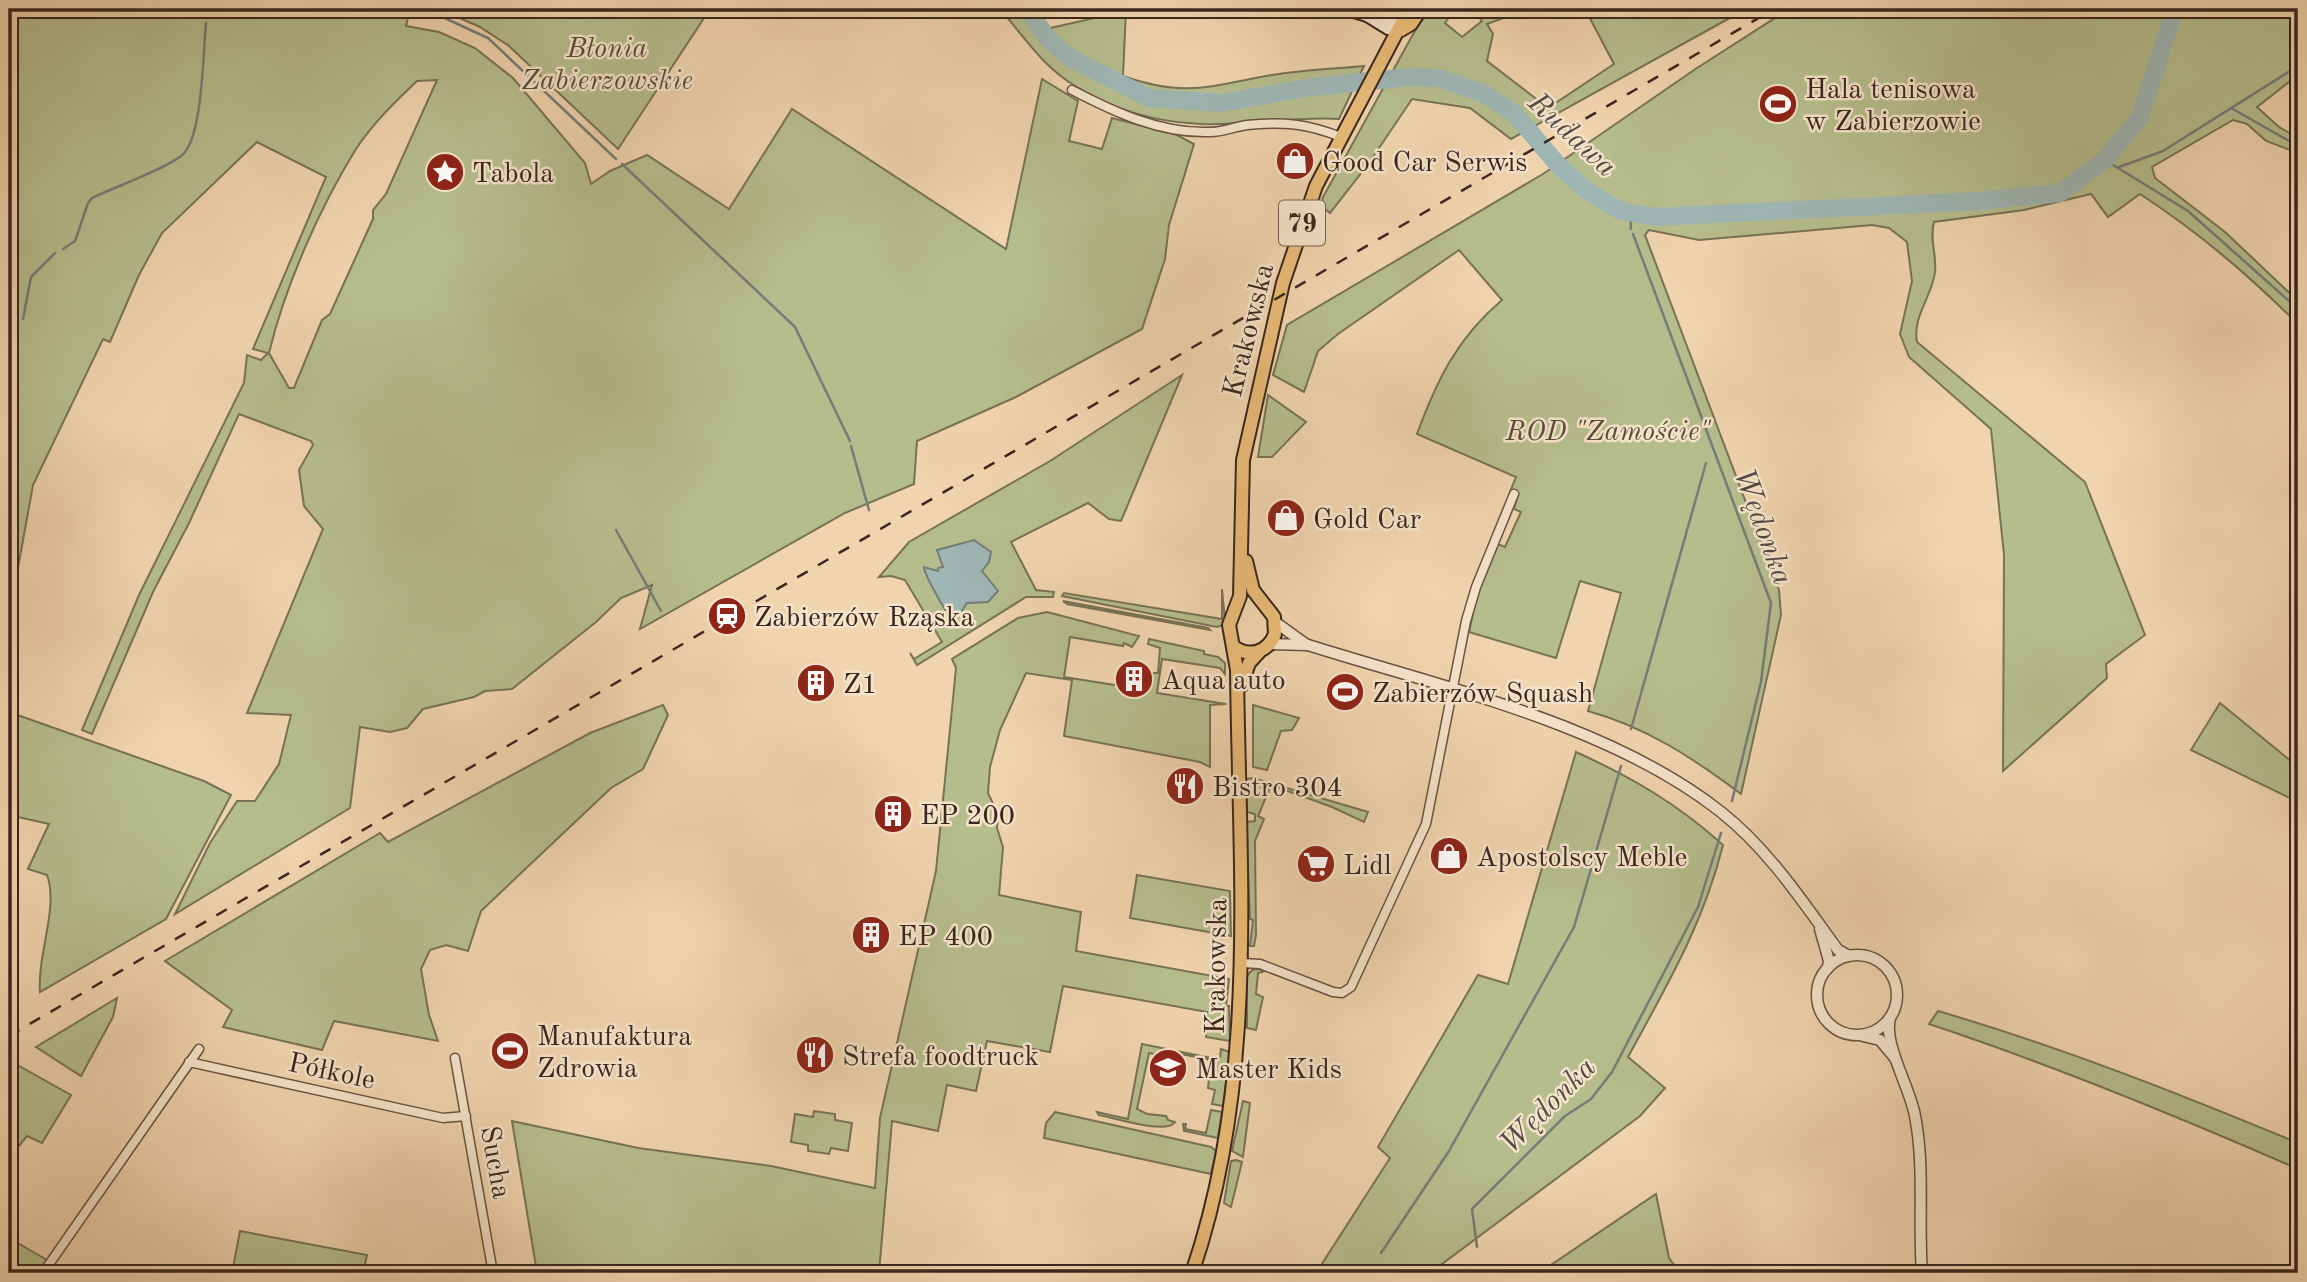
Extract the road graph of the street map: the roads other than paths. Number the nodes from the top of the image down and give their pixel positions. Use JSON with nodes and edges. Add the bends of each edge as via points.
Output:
{"nodes":[{"id":1,"x":1344,"y":9,"type":"edge"},
{"id":2,"x":1409,"y":9,"type":"edge"},
{"id":3,"x":1421,"y":9,"type":"edge"},
{"id":4,"x":1401,"y":30,"type":"junction"},
{"id":5,"x":1072,"y":90,"type":"dead end"},
{"id":6,"x":1341,"y":137,"type":"junction"},
{"id":7,"x":1514,"y":494,"type":"dead end"},
{"id":8,"x":1242,"y":540,"type":"junction"},
{"id":9,"x":1262,"y":603,"type":"junction"},
{"id":10,"x":1237,"y":606,"type":"junction"},
{"id":11,"x":1275,"y":622,"type":"junction"},
{"id":12,"x":1233,"y":644,"type":"junction"},
{"id":13,"x":1308,"y":645,"type":"junction"},
{"id":14,"x":1265,"y":648,"type":"junction"},
{"id":15,"x":1453,"y":691,"type":"junction"},
{"id":16,"x":1238,"y":696,"type":"junction"},
{"id":17,"x":1819,"y":925,"type":"junction"},
{"id":18,"x":1849,"y":956,"type":"junction"},
{"id":19,"x":1241,"y":963,"type":"junction"},
{"id":20,"x":1828,"y":968,"type":"junction"},
{"id":21,"x":1890,"y":1018,"type":"junction"},
{"id":22,"x":1859,"y":1035,"type":"junction"},
{"id":23,"x":199,"y":1049,"type":"dead end"},
{"id":24,"x":455,"y":1058,"type":"dead end"},
{"id":25,"x":1895,"y":1058,"type":"junction"},
{"id":26,"x":190,"y":1062,"type":"junction"},
{"id":27,"x":466,"y":1116,"type":"junction"},
{"id":28,"x":43,"y":1273,"type":"edge"},
{"id":29,"x":493,"y":1273,"type":"edge"},
{"id":30,"x":1192,"y":1273,"type":"edge"},
{"id":31,"x":1922,"y":1273,"type":"edge"}],
"edges":[{"from":1,"to":4,"type":"main road","via":[[1385,16]]},
{"from":2,"to":4,"type":"main road","name":"Krakowska","number":"79"},
{"from":3,"to":4,"type":"main road","name":"Krakowska","number":"79"},
{"from":4,"to":6,"type":"main road","name":"Krakowska","number":"79"},
{"from":5,"to":6,"type":"street","via":[[1144,122],[1178,129],[1210,132],[1247,125],[1301,124]]},
{"from":6,"to":8,"type":"main road","name":"Krakowska","number":"79","via":[[1316,187],[1289,262],[1242,460]]},
{"from":7,"to":15,"type":"street","via":[[1476,587]]},
{"from":8,"to":9,"type":"main road","name":"Krakowska","via":[[1253,590]]},
{"from":8,"to":10,"type":"main road","name":"Krakowska"},
{"from":9,"to":10,"type":"main road","via":[[1249,601]]},
{"from":9,"to":11,"type":"main road"},
{"from":10,"to":12,"type":"main road","via":[[1229,625]]},
{"from":11,"to":13,"type":"street"},
{"from":11,"to":14,"type":"main road","via":[[1275,634]]},
{"from":12,"to":14,"type":"main road","via":[[1244,652]]},
{"from":12,"to":16,"type":"main road","name":"Krakowska"},
{"from":13,"to":14,"type":"street"},
{"from":13,"to":15,"type":"street"},
{"from":14,"to":16,"type":"main road","name":"Krakowska","via":[[1249,663]]},
{"from":15,"to":17,"type":"street","via":[[1606,745],[1706,801],[1748,836]]},
{"from":15,"to":19,"type":"street","via":[[1426,824],[1350,987],[1333,992],[1260,964]]},
{"from":16,"to":19,"type":"main road","name":"Krakowska"},
{"from":17,"to":18,"type":"street","via":[[1838,950]]},
{"from":17,"to":20,"type":"street"},
{"from":18,"to":20,"type":"street"},
{"from":18,"to":21,"type":"street","via":[[1873,959],[1891,975],[1897,996]]},
{"from":19,"to":30,"type":"main road","name":"Krakowska","via":[[1231,1111],[1213,1204]]},
{"from":20,"to":22,"type":"street","via":[[1817,990],[1822,1014],[1838,1030]]},
{"from":21,"to":22,"type":"street"},
{"from":21,"to":25,"type":"street"},
{"from":22,"to":25,"type":"street","via":[[1880,1040]]},
{"from":23,"to":26,"type":"street"},
{"from":24,"to":27,"type":"street","name":"Sucha"},
{"from":25,"to":31,"type":"street","via":[[1909,1093],[1918,1139]]},
{"from":26,"to":27,"type":"street","name":"Półkole","via":[[443,1118]]},
{"from":26,"to":28,"type":"street"},
{"from":27,"to":29,"type":"street","name":"Sucha"}]}
